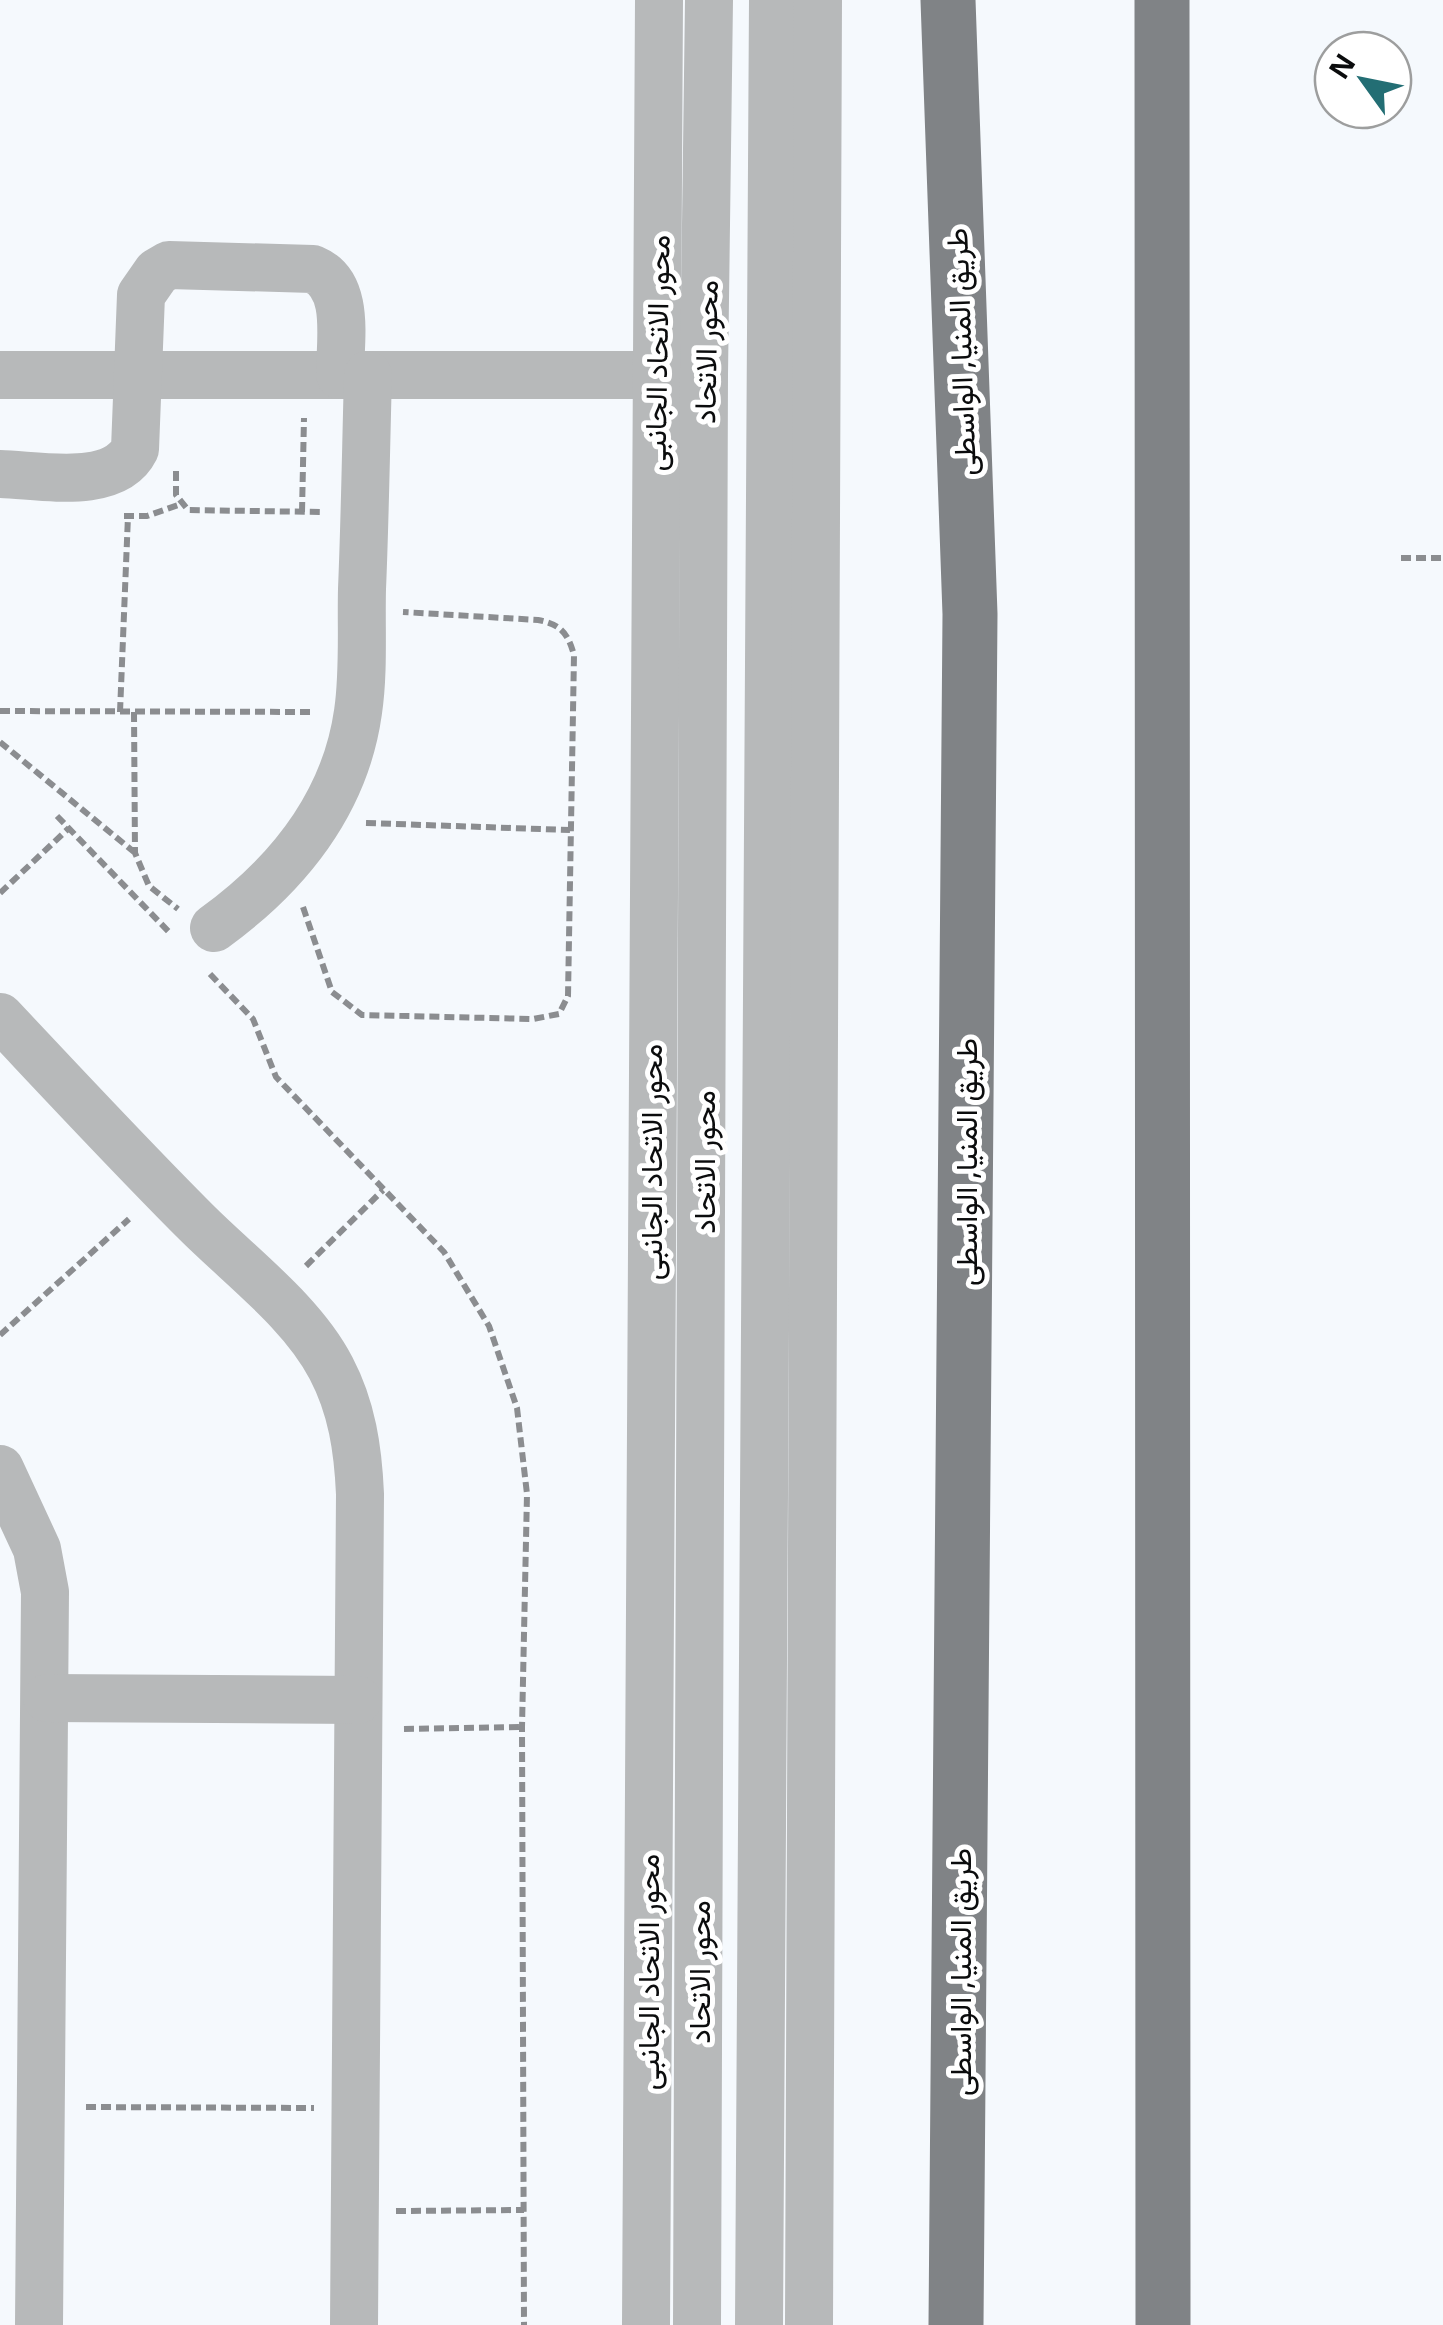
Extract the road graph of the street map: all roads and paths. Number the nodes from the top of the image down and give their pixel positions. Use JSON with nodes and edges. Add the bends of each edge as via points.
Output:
{"nodes":[{"id":1,"x":659,"y":0,"type":"edge"},
{"id":2,"x":710,"y":0,"type":"edge"},
{"id":3,"x":774,"y":0,"type":"edge"},
{"id":4,"x":818,"y":0,"type":"edge"},
{"id":5,"x":948,"y":0,"type":"edge"},
{"id":6,"x":1162,"y":0,"type":"edge"},
{"id":7,"x":816,"y":329,"type":"junction"},
{"id":8,"x":769,"y":352,"type":"junction"},
{"id":9,"x":0,"y":375,"type":"edge"},
{"id":10,"x":138,"y":375,"type":"junction"},
{"id":11,"x":338,"y":375,"type":"junction"},
{"id":12,"x":656,"y":375,"type":"junction"},
{"id":13,"x":704,"y":375,"type":"junction"},
{"id":14,"x":176,"y":461,"type":"dead end"},
{"id":15,"x":0,"y":474,"type":"edge"},
{"id":16,"x":302,"y":512,"type":"junction"},
{"id":17,"x":365,"y":512,"type":"junction"},
{"id":18,"x":128,"y":516,"type":"dead end"},
{"id":19,"x":1401,"y":558,"type":"dead end"},
{"id":20,"x":1443,"y":558,"type":"edge"},
{"id":21,"x":362,"y":610,"type":"junction"},
{"id":22,"x":0,"y":711,"type":"edge"},
{"id":23,"x":120,"y":712,"type":"junction"},
{"id":24,"x":134,"y":712,"type":"junction"},
{"id":25,"x":358,"y":712,"type":"junction"},
{"id":26,"x":0,"y":742,"type":"edge"},
{"id":27,"x":57,"y":816,"type":"dead end"},
{"id":28,"x":318,"y":822,"type":"junction"},
{"id":29,"x":69,"y":828,"type":"junction"},
{"id":30,"x":570,"y":830,"type":"junction"},
{"id":31,"x":135,"y":852,"type":"junction"},
{"id":32,"x":290,"y":863,"type":"junction"},
{"id":33,"x":0,"y":893,"type":"edge"},
{"id":34,"x":195,"y":942,"type":"junction"},
{"id":35,"x":0,"y":1016,"type":"edge"},
{"id":36,"x":766,"y":1136,"type":"junction"},
{"id":37,"x":813,"y":1136,"type":"junction"},
{"id":38,"x":162,"y":1189,"type":"junction"},
{"id":39,"x":383,"y":1190,"type":"junction"},
{"id":40,"x":273,"y":1299,"type":"junction"},
{"id":41,"x":0,"y":1335,"type":"edge"},
{"id":42,"x":0,"y":1469,"type":"edge"},
{"id":43,"x":46,"y":1698,"type":"junction"},
{"id":44,"x":358,"y":1715,"type":"junction"},
{"id":45,"x":522,"y":1727,"type":"junction"},
{"id":46,"x":40,"y":2107,"type":"junction"},
{"id":47,"x":355,"y":2108,"type":"junction"},
{"id":48,"x":524,"y":2210,"type":"junction"},
{"id":49,"x":355,"y":2212,"type":"junction"},
{"id":50,"x":19,"y":2252,"type":"edge"},
{"id":51,"x":39,"y":2325,"type":"edge"},
{"id":52,"x":354,"y":2325,"type":"edge"},
{"id":53,"x":524,"y":2325,"type":"edge"},
{"id":54,"x":646,"y":2325,"type":"edge"},
{"id":55,"x":697,"y":2325,"type":"edge"},
{"id":56,"x":759,"y":2325,"type":"edge"},
{"id":57,"x":809,"y":2325,"type":"edge"},
{"id":58,"x":956,"y":2325,"type":"edge"},
{"id":59,"x":1163,"y":2325,"type":"edge"}],
"edges":[{"from":1,"to":12,"type":"street","name":"محور الاتحاد الجانبى"},
{"from":2,"to":13,"type":"street","name":"محور الاتحاد"},
{"from":3,"to":8,"type":"street","name":"محور الاتحاد"},
{"from":4,"to":7,"type":"street"},
{"from":5,"to":58,"type":"main road","name":"طريق المنيا, الواسطى","via":[[970,614]]},
{"from":6,"to":59,"type":"main road"},
{"from":7,"to":8,"type":"street"},
{"from":7,"to":37,"type":"street"},
{"from":8,"to":13,"type":"street"},
{"from":8,"to":36,"type":"street","name":"محور الاتحاد"},
{"from":9,"to":10,"type":"street"},
{"from":10,"to":11,"type":"street"},
{"from":10,"to":11,"type":"street","via":[[140,296],[170,266],[326,274],[338,296]]},
{"from":10,"to":15,"type":"street","via":[[135,449],[117,470]]},
{"from":11,"to":12,"type":"street"},
{"from":11,"to":16,"type":"path"},
{"from":11,"to":17,"type":"street"},
{"from":12,"to":13,"type":"street"},
{"from":12,"to":54,"type":"street","name":"محور الاتحاد الجانبى"},
{"from":13,"to":55,"type":"street","name":"محور الاتحاد"},
{"from":14,"to":16,"type":"path","via":[[176,496],[188,510]]},
{"from":16,"to":17,"type":"path"},
{"from":17,"to":21,"type":"street"},
{"from":18,"to":23,"type":"path"},
{"from":19,"to":20,"type":"path"},
{"from":21,"to":25,"type":"street"},
{"from":21,"to":30,"type":"path","via":[[538,620],[570,637]]},
{"from":22,"to":23,"type":"path"},
{"from":23,"to":24,"type":"path"},
{"from":24,"to":25,"type":"path"},
{"from":24,"to":31,"type":"path"},
{"from":25,"to":28,"type":"street","via":[[344,768]]},
{"from":26,"to":31,"type":"path"},
{"from":27,"to":29,"type":"path"},
{"from":28,"to":30,"type":"path"},
{"from":28,"to":32,"type":"street"},
{"from":29,"to":33,"type":"path"},
{"from":29,"to":34,"type":"path"},
{"from":30,"to":32,"type":"path","via":[[568,996],[558,1014],[533,1019],[381,1018],[345,1006],[324,975]]},
{"from":31,"to":34,"type":"path","via":[[139,870]]},
{"from":32,"to":34,"type":"street"},
{"from":34,"to":39,"type":"path","via":[[254,1018],[276,1077]]},
{"from":35,"to":38,"type":"street"},
{"from":36,"to":37,"type":"street"},
{"from":36,"to":56,"type":"street","name":"محور الاتحاد"},
{"from":37,"to":57,"type":"street"},
{"from":38,"to":40,"type":"street"},
{"from":38,"to":41,"type":"path"},
{"from":39,"to":40,"type":"path"},
{"from":39,"to":45,"type":"path","via":[[453,1267],[489,1326],[517,1408],[527,1494]]},
{"from":40,"to":44,"type":"street","via":[[330,1366],[358,1450]]},
{"from":42,"to":43,"type":"street","via":[[37,1549],[45,1592]]},
{"from":43,"to":44,"type":"street"},
{"from":43,"to":46,"type":"street"},
{"from":44,"to":45,"type":"path"},
{"from":44,"to":47,"type":"street"},
{"from":45,"to":48,"type":"path"},
{"from":46,"to":47,"type":"path"},
{"from":46,"to":50,"type":"street"},
{"from":47,"to":49,"type":"street"},
{"from":48,"to":49,"type":"path"},
{"from":48,"to":53,"type":"path"},
{"from":49,"to":52,"type":"street"},
{"from":50,"to":51,"type":"street"}]}
